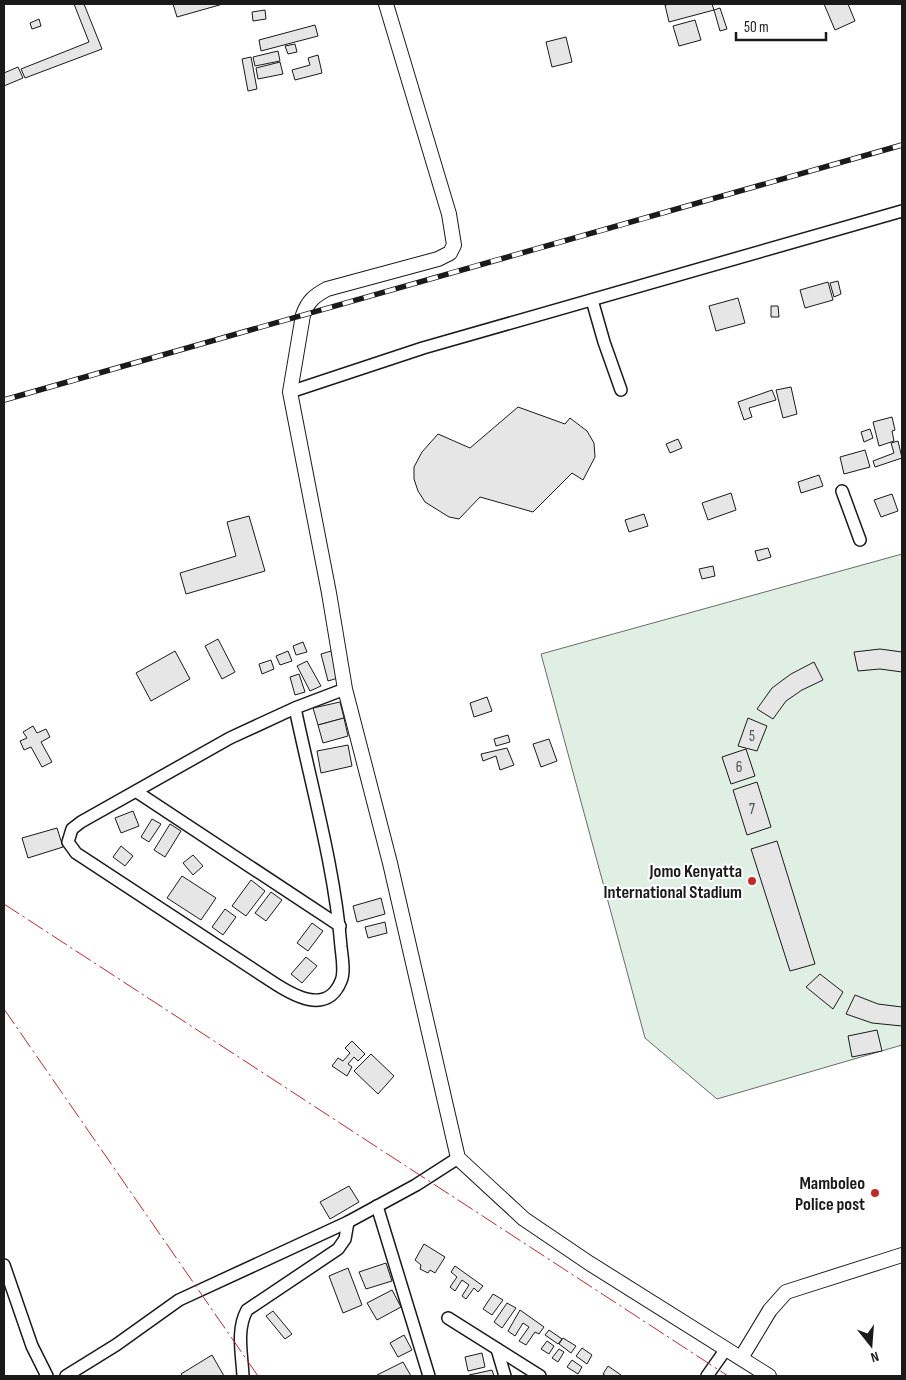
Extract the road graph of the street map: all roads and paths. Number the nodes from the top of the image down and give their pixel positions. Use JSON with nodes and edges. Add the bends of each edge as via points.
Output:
{"nodes":[{"id":1,"x":386,"y":4,"type":"edge"},
{"id":2,"x":902,"y":211,"type":"edge"},
{"id":3,"x":592,"y":300,"type":"junction"},
{"id":4,"x":621,"y":390,"type":"dead end"},
{"id":5,"x":290,"y":392,"type":"junction"},
{"id":6,"x":842,"y":491,"type":"dead end"},
{"id":7,"x":860,"y":540,"type":"dead end"},
{"id":8,"x":345,"y":690,"type":"junction"},
{"id":9,"x":295,"y":708,"type":"junction"},
{"id":10,"x":137,"y":792,"type":"junction"},
{"id":11,"x":340,"y":926,"type":"junction"},
{"id":12,"x":458,"y":1158,"type":"junction"},
{"id":13,"x":377,"y":1206,"type":"junction"},
{"id":14,"x":348,"y":1222,"type":"junction"},
{"id":15,"x":902,"y":1255,"type":"edge"},
{"id":16,"x":4,"y":1265,"type":"edge"},
{"id":17,"x":448,"y":1318,"type":"dead end"},
{"id":18,"x":497,"y":1349,"type":"junction"},
{"id":19,"x":726,"y":1349,"type":"junction"},
{"id":20,"x":741,"y":1358,"type":"junction"},
{"id":21,"x":47,"y":1376,"type":"edge"},
{"id":22,"x":66,"y":1376,"type":"edge"},
{"id":23,"x":243,"y":1376,"type":"edge"},
{"id":24,"x":429,"y":1376,"type":"edge"},
{"id":25,"x":505,"y":1376,"type":"edge"},
{"id":26,"x":540,"y":1376,"type":"edge"},
{"id":27,"x":707,"y":1376,"type":"edge"},
{"id":28,"x":769,"y":1376,"type":"edge"}],
"edges":[{"from":1,"to":5,"type":"street","via":[[449,214],[454,245],[450,253],[438,260],[327,289],[312,298],[303,315]]},
{"from":2,"to":3,"type":"street"},
{"from":3,"to":4,"type":"street"},
{"from":3,"to":5,"type":"street","via":[[422,348]]},
{"from":5,"to":8,"type":"street"},
{"from":6,"to":7,"type":"street"},
{"from":8,"to":9,"type":"street"},
{"from":8,"to":12,"type":"street","via":[[390,863]]},
{"from":9,"to":10,"type":"street","via":[[230,738]]},
{"from":9,"to":11,"type":"street"},
{"from":10,"to":11,"type":"street"},
{"from":10,"to":11,"type":"street","via":[[72,829],[68,842],[76,853],[298,998],[318,1000],[332,994],[342,980]]},
{"from":12,"to":13,"type":"street"},
{"from":12,"to":19,"type":"street","via":[[524,1219]]},
{"from":13,"to":14,"type":"street"},
{"from":13,"to":24,"type":"street"},
{"from":14,"to":22,"type":"street","via":[[179,1300]]},
{"from":14,"to":23,"type":"street","via":[[345,1239],[338,1249],[247,1310],[240,1328]]},
{"from":15,"to":20,"type":"street","via":[[786,1292],[770,1310]]},
{"from":16,"to":21,"type":"street","via":[[32,1346]]},
{"from":17,"to":18,"type":"street"},
{"from":18,"to":25,"type":"street"},
{"from":18,"to":26,"type":"street"},
{"from":19,"to":20,"type":"street"},
{"from":19,"to":27,"type":"street"},
{"from":20,"to":28,"type":"street"}]}
